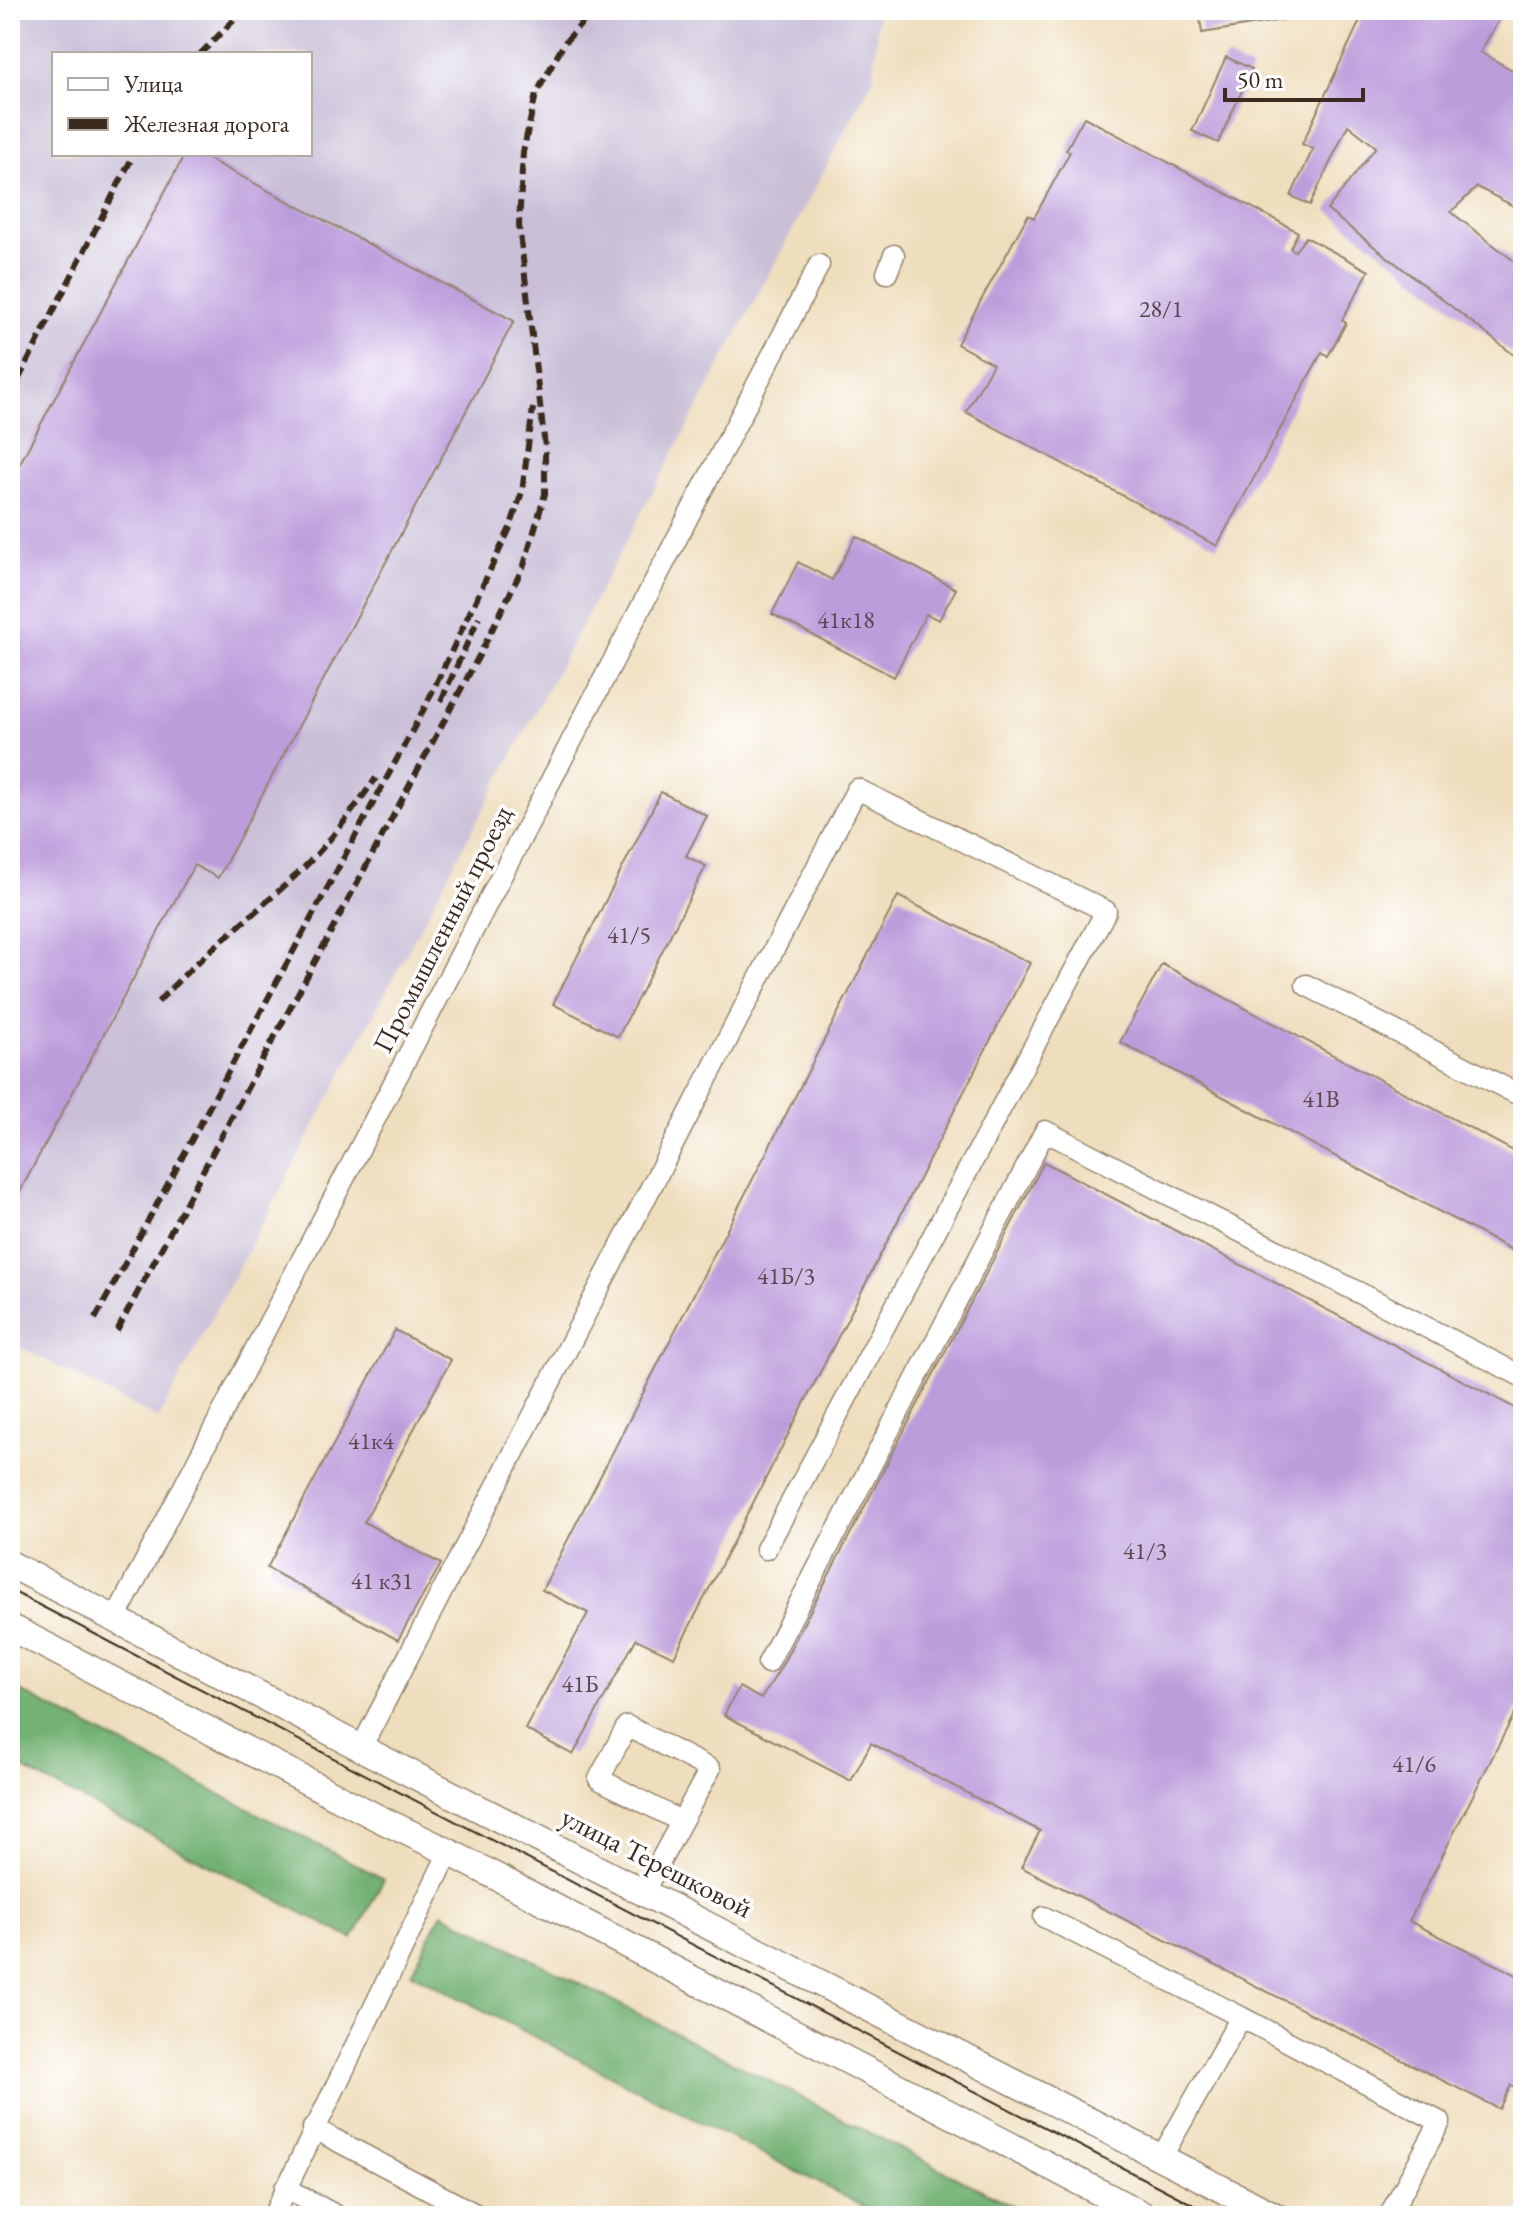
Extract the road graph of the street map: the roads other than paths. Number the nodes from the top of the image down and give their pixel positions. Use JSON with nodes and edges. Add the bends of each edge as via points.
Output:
{"nodes":[{"id":1,"x":819,"y":265,"type":"dead end"},
{"id":2,"x":1306,"y":985,"type":"dead end"},
{"id":3,"x":1523,"y":1097,"type":"edge"},
{"id":4,"x":1523,"y":1377,"type":"edge"},
{"id":5,"x":766,"y":1549,"type":"dead end"},
{"id":6,"x":10,"y":1564,"type":"edge"},
{"id":7,"x":115,"y":1619,"type":"junction"},
{"id":8,"x":10,"y":1627,"type":"edge"},
{"id":9,"x":768,"y":1663,"type":"dead end"},
{"id":10,"x":361,"y":1748,"type":"junction"},
{"id":11,"x":680,"y":1821,"type":"junction"},
{"id":12,"x":449,"y":1852,"type":"junction"},
{"id":13,"x":644,"y":1891,"type":"junction"},
{"id":14,"x":1044,"y":1917,"type":"dead end"},
{"id":15,"x":1241,"y":2017,"type":"junction"},
{"id":16,"x":313,"y":2128,"type":"junction"},
{"id":17,"x":1161,"y":2158,"type":"junction"},
{"id":18,"x":285,"y":2188,"type":"junction"},
{"id":19,"x":1132,"y":2213,"type":"edge"},
{"id":20,"x":474,"y":2215,"type":"edge"},
{"id":21,"x":273,"y":2216,"type":"edge"},
{"id":22,"x":337,"y":2216,"type":"edge"},
{"id":23,"x":1275,"y":2216,"type":"edge"},
{"id":24,"x":1389,"y":2216,"type":"edge"}],
"edges":[{"from":1,"to":7,"type":"lane","name":"Промышленный проезд"},
{"from":2,"to":3,"type":"lane"},
{"from":4,"to":9,"type":"lane","via":[[1045,1131]]},
{"from":5,"to":10,"type":"lane","via":[[1106,911],[857,789]]},
{"from":6,"to":7,"type":"main road","name":"улица Терешковой"},
{"from":7,"to":10,"type":"main road","name":"улица Терешковой"},
{"from":8,"to":12,"type":"main road"},
{"from":10,"to":13,"type":"main road","name":"улица Терешковой"},
{"from":11,"to":11,"type":"lane","via":[[710,1769],[627,1726],[599,1779]]},
{"from":11,"to":13,"type":"lane"},
{"from":12,"to":16,"type":"lane"},
{"from":12,"to":19,"type":"main road"},
{"from":13,"to":17,"type":"main road","name":"улица Терешковой"},
{"from":14,"to":15,"type":"lane"},
{"from":15,"to":17,"type":"lane"},
{"from":15,"to":24,"type":"lane","via":[[1440,2122]]},
{"from":16,"to":18,"type":"lane"},
{"from":16,"to":20,"type":"lane"},
{"from":17,"to":23,"type":"main road","name":"улица Терешковой"},
{"from":18,"to":21,"type":"lane"},
{"from":18,"to":22,"type":"lane"}]}
